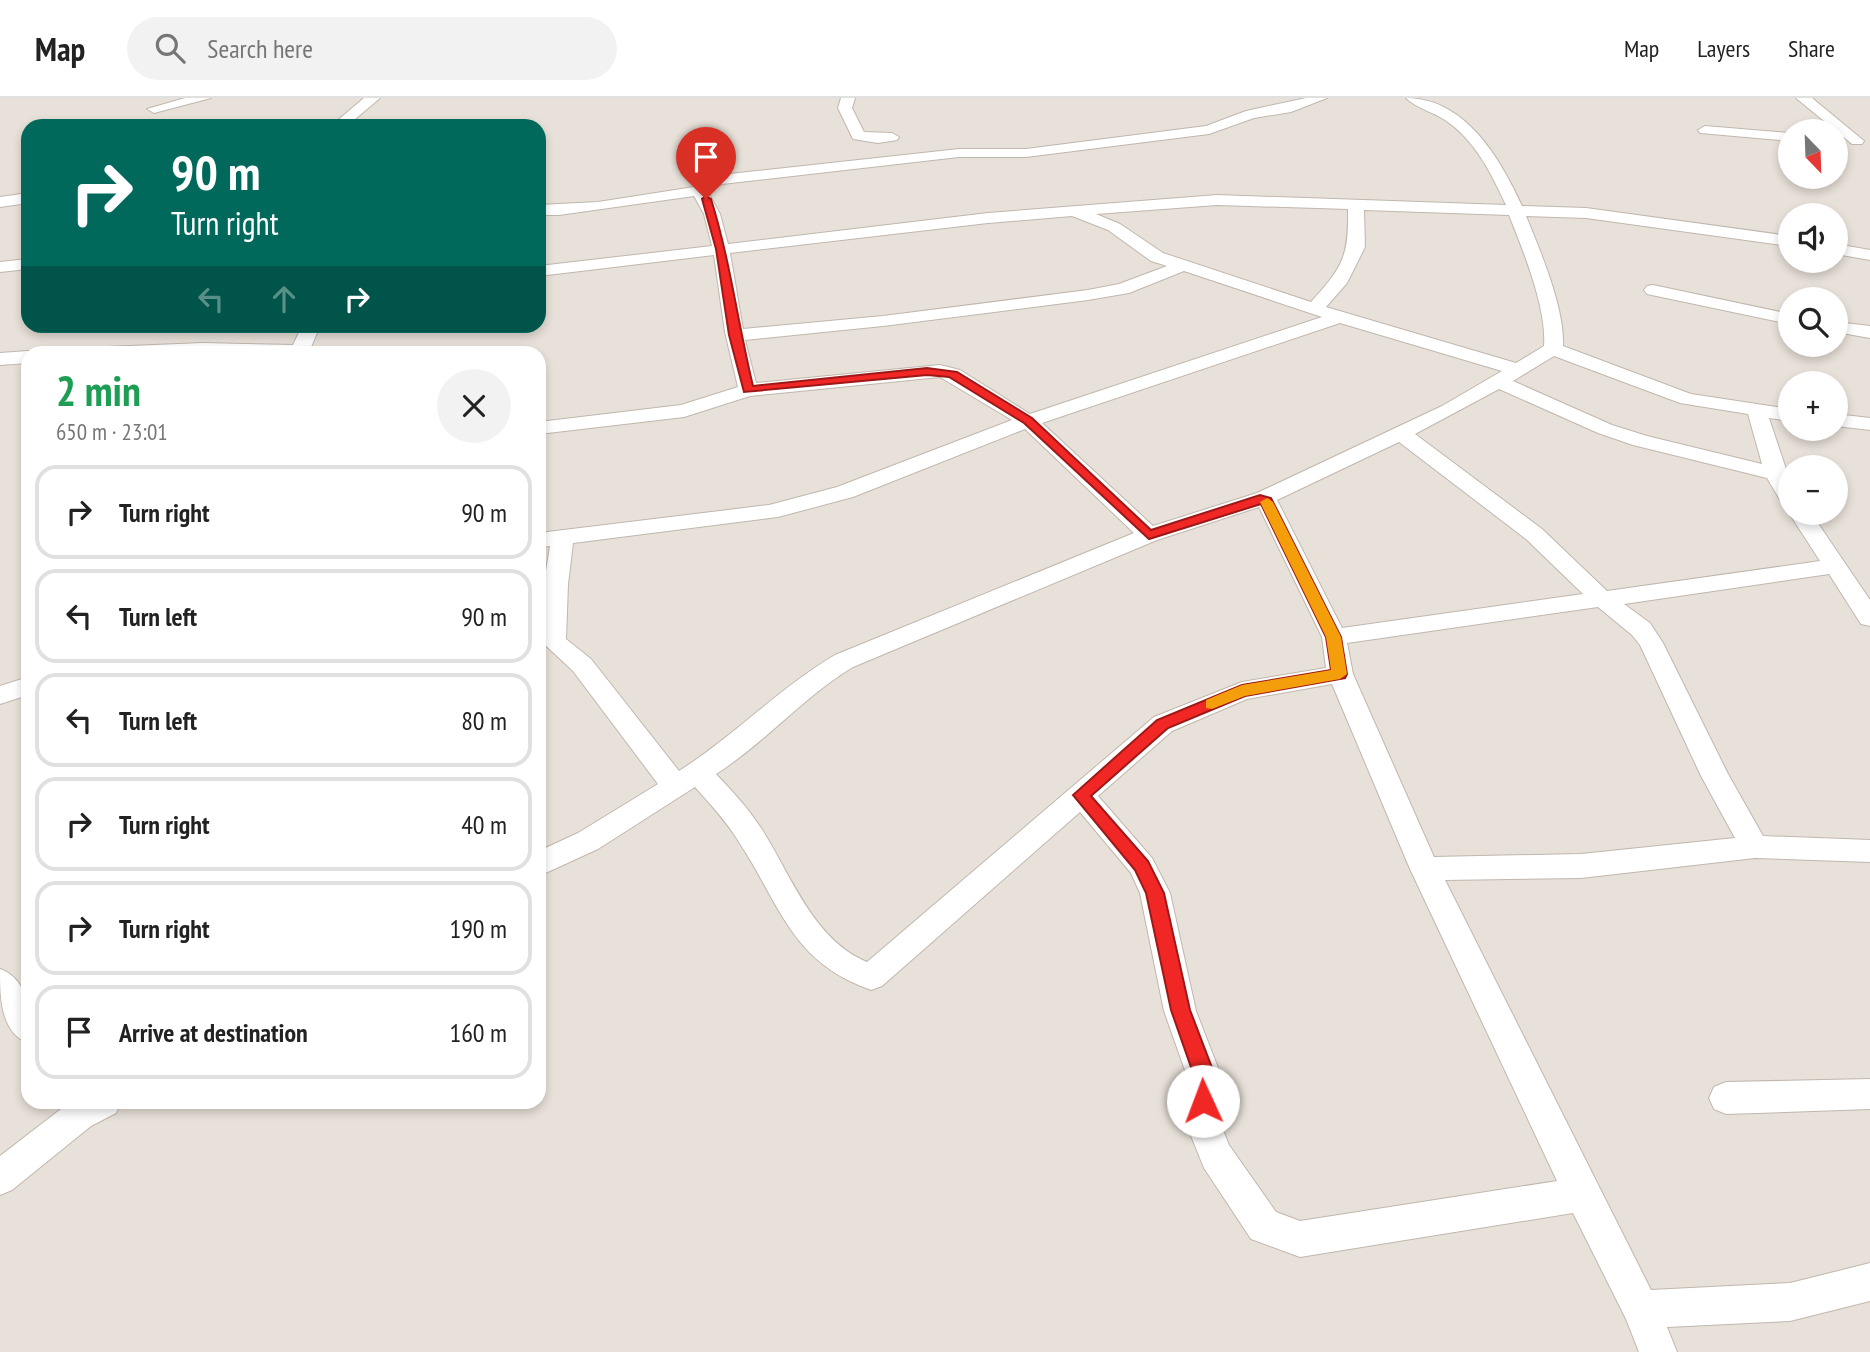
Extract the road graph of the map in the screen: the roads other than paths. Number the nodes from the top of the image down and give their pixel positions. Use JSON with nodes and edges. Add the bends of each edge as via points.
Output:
{"nodes":[{"id":1,"x":204,"y":98,"type":"edge"},
{"id":2,"x":373,"y":98,"type":"edge"},
{"id":3,"x":848,"y":98,"type":"edge"},
{"id":4,"x":1320,"y":98,"type":"edge"},
{"id":5,"x":1413,"y":98,"type":"edge"},
{"id":6,"x":1802,"y":98,"type":"edge"},
{"id":7,"x":154,"y":109,"type":"dead end"},
{"id":8,"x":347,"y":119,"type":"edge"},
{"id":9,"x":1705,"y":130,"type":"dead end"},
{"id":10,"x":1778,"y":136,"type":"edge"},
{"id":11,"x":892,"y":137,"type":"dead end"},
{"id":12,"x":1863,"y":141,"type":"edge"},
{"id":13,"x":698,"y":191,"type":"junction"},
{"id":14,"x":21,"y":199,"type":"edge"},
{"id":15,"x":0,"y":202,"type":"edge"},
{"id":16,"x":1356,"y":205,"type":"junction"},
{"id":17,"x":1515,"y":209,"type":"junction"},
{"id":18,"x":546,"y":210,"type":"edge"},
{"id":19,"x":1070,"y":211,"type":"junction"},
{"id":20,"x":1778,"y":239,"type":"edge"},
{"id":21,"x":721,"y":249,"type":"junction"},
{"id":22,"x":1848,"y":251,"type":"edge"},
{"id":23,"x":1870,"y":255,"type":"edge"},
{"id":24,"x":21,"y":265,"type":"edge"},
{"id":25,"x":1182,"y":266,"type":"junction"},
{"id":26,"x":0,"y":267,"type":"edge"},
{"id":27,"x":546,"y":270,"type":"edge"},
{"id":28,"x":1653,"y":290,"type":"dead end"},
{"id":29,"x":1315,"y":309,"type":"junction"},
{"id":30,"x":1778,"y":316,"type":"edge"},
{"id":31,"x":1339,"y":317,"type":"junction"},
{"id":32,"x":1848,"y":329,"type":"edge"},
{"id":33,"x":1870,"y":332,"type":"edge"},
{"id":34,"x":735,"y":335,"type":"junction"},
{"id":35,"x":1553,"y":349,"type":"junction"},
{"id":36,"x":21,"y":358,"type":"edge"},
{"id":37,"x":0,"y":359,"type":"edge"},
{"id":38,"x":1507,"y":375,"type":"junction"},
{"id":39,"x":748,"y":390,"type":"junction"},
{"id":40,"x":1757,"y":412,"type":"junction"},
{"id":41,"x":1778,"y":414,"type":"edge"},
{"id":42,"x":1028,"y":421,"type":"junction"},
{"id":43,"x":1848,"y":421,"type":"edge"},
{"id":44,"x":1870,"y":424,"type":"edge"},
{"id":45,"x":546,"y":427,"type":"edge"},
{"id":46,"x":1402,"y":434,"type":"junction"},
{"id":47,"x":1775,"y":474,"type":"junction"},
{"id":48,"x":1778,"y":479,"type":"edge"},
{"id":49,"x":1265,"y":498,"type":"junction"},
{"id":50,"x":1808,"y":525,"type":"edge"},
{"id":51,"x":1149,"y":535,"type":"junction"},
{"id":52,"x":551,"y":539,"type":"edge"},
{"id":53,"x":1835,"y":566,"type":"junction"},
{"id":54,"x":1601,"y":598,"type":"junction"},
{"id":55,"x":1870,"y":618,"type":"edge"},
{"id":56,"x":1334,"y":637,"type":"junction"},
{"id":57,"x":547,"y":645,"type":"edge"},
{"id":58,"x":1340,"y":674,"type":"junction"},
{"id":59,"x":21,"y":688,"type":"edge"},
{"id":60,"x":0,"y":695,"type":"edge"},
{"id":61,"x":686,"y":778,"type":"junction"},
{"id":62,"x":1081,"y":795,"type":"junction"},
{"id":63,"x":1755,"y":847,"type":"junction"},
{"id":64,"x":1870,"y":851,"type":"edge"},
{"id":65,"x":546,"y":861,"type":"edge"},
{"id":66,"x":1425,"y":869,"type":"junction"},
{"id":67,"x":0,"y":982,"type":"edge"},
{"id":68,"x":21,"y":1017,"type":"edge"},
{"id":69,"x":1870,"y":1094,"type":"edge"},
{"id":70,"x":1726,"y":1098,"type":"dead end"},
{"id":71,"x":83,"y":1109,"type":"edge"},
{"id":72,"x":0,"y":1178,"type":"edge"},
{"id":73,"x":1582,"y":1194,"type":"junction"},
{"id":74,"x":1870,"y":1282,"type":"edge"},
{"id":75,"x":1641,"y":1309,"type":"junction"},
{"id":76,"x":1658,"y":1352,"type":"edge"}],
"edges":[{"from":1,"to":7,"type":"street"},
{"from":2,"to":8,"type":"street"},
{"from":3,"to":11,"type":"street","via":[[845,108],[858,136]]},
{"from":4,"to":13,"type":"street","via":[[1251,114],[1209,130],[1026,153],[959,153],[720,180]]},
{"from":5,"to":17,"type":"street","via":[[1444,113],[1471,134]]},
{"from":6,"to":12,"type":"street"},
{"from":9,"to":10,"type":"street"},
{"from":13,"to":18,"type":"street"},
{"from":13,"to":21,"type":"street","via":[[706,199]]},
{"from":14,"to":15,"type":"street"},
{"from":16,"to":17,"type":"street"},
{"from":16,"to":19,"type":"street","via":[[1217,200]]},
{"from":16,"to":29,"type":"street","via":[[1357,247],[1338,283]]},
{"from":17,"to":20,"type":"street","via":[[1618,216]]},
{"from":17,"to":35,"type":"street","via":[[1550,317]]},
{"from":19,"to":21,"type":"street"},
{"from":19,"to":25,"type":"street","via":[[1114,228],[1144,251]]},
{"from":21,"to":27,"type":"street"},
{"from":21,"to":34,"type":"street"},
{"from":22,"to":23,"type":"street"},
{"from":24,"to":26,"type":"street"},
{"from":25,"to":29,"type":"street"},
{"from":25,"to":34,"type":"street","via":[[1123,289],[1088,295]]},
{"from":28,"to":30,"type":"street"},
{"from":29,"to":31,"type":"street"},
{"from":31,"to":38,"type":"street"},
{"from":31,"to":42,"type":"street"},
{"from":32,"to":33,"type":"street"},
{"from":34,"to":39,"type":"street"},
{"from":35,"to":38,"type":"street"},
{"from":35,"to":40,"type":"street","via":[[1687,399]]},
{"from":36,"to":37,"type":"street"},
{"from":38,"to":46,"type":"street"},
{"from":38,"to":47,"type":"street","via":[[1605,429]]},
{"from":39,"to":42,"type":"street","via":[[940,371],[953,374]]},
{"from":39,"to":45,"type":"street","via":[[684,411]]},
{"from":40,"to":41,"type":"street"},
{"from":40,"to":47,"type":"street"},
{"from":42,"to":51,"type":"street"},
{"from":42,"to":52,"type":"street","via":[[845,492],[770,512]]},
{"from":43,"to":44,"type":"street"},
{"from":46,"to":49,"type":"street"},
{"from":46,"to":54,"type":"street","via":[[1534,534]]},
{"from":47,"to":48,"type":"street"},
{"from":49,"to":51,"type":"street"},
{"from":49,"to":56,"type":"street"},
{"from":50,"to":53,"type":"street"},
{"from":51,"to":61,"type":"street","via":[[844,661],[819,676],[726,754]]},
{"from":52,"to":57,"type":"street","via":[[556,584]]},
{"from":53,"to":54,"type":"street"},
{"from":53,"to":55,"type":"street"},
{"from":54,"to":56,"type":"street"},
{"from":54,"to":63,"type":"street","via":[[1641,629],[1651,643]]},
{"from":56,"to":58,"type":"street"},
{"from":57,"to":61,"type":"street","via":[[582,665]]},
{"from":58,"to":62,"type":"street","via":[[1242,691],[1163,724]]},
{"from":58,"to":66,"type":"street"},
{"from":59,"to":60,"type":"street"},
{"from":61,"to":62,"type":"street","via":[[750,834],[797,918],[848,971],[871,977]]},
{"from":61,"to":65,"type":"street","via":[[588,841]]},
{"from":62,"to":73,"type":"street","via":[[1142,866],[1155,893],[1180,1010],[1203,1073],[1200,1116],[1216,1156],[1264,1226],[1300,1239]]},
{"from":63,"to":64,"type":"street"},
{"from":63,"to":66,"type":"street","via":[[1581,866]]},
{"from":66,"to":73,"type":"street"},
{"from":67,"to":68,"type":"street"},
{"from":69,"to":70,"type":"street"},
{"from":71,"to":72,"type":"street"},
{"from":73,"to":75,"type":"street"},
{"from":74,"to":75,"type":"street","via":[[1790,1302]]},
{"from":75,"to":76,"type":"street"}]}
